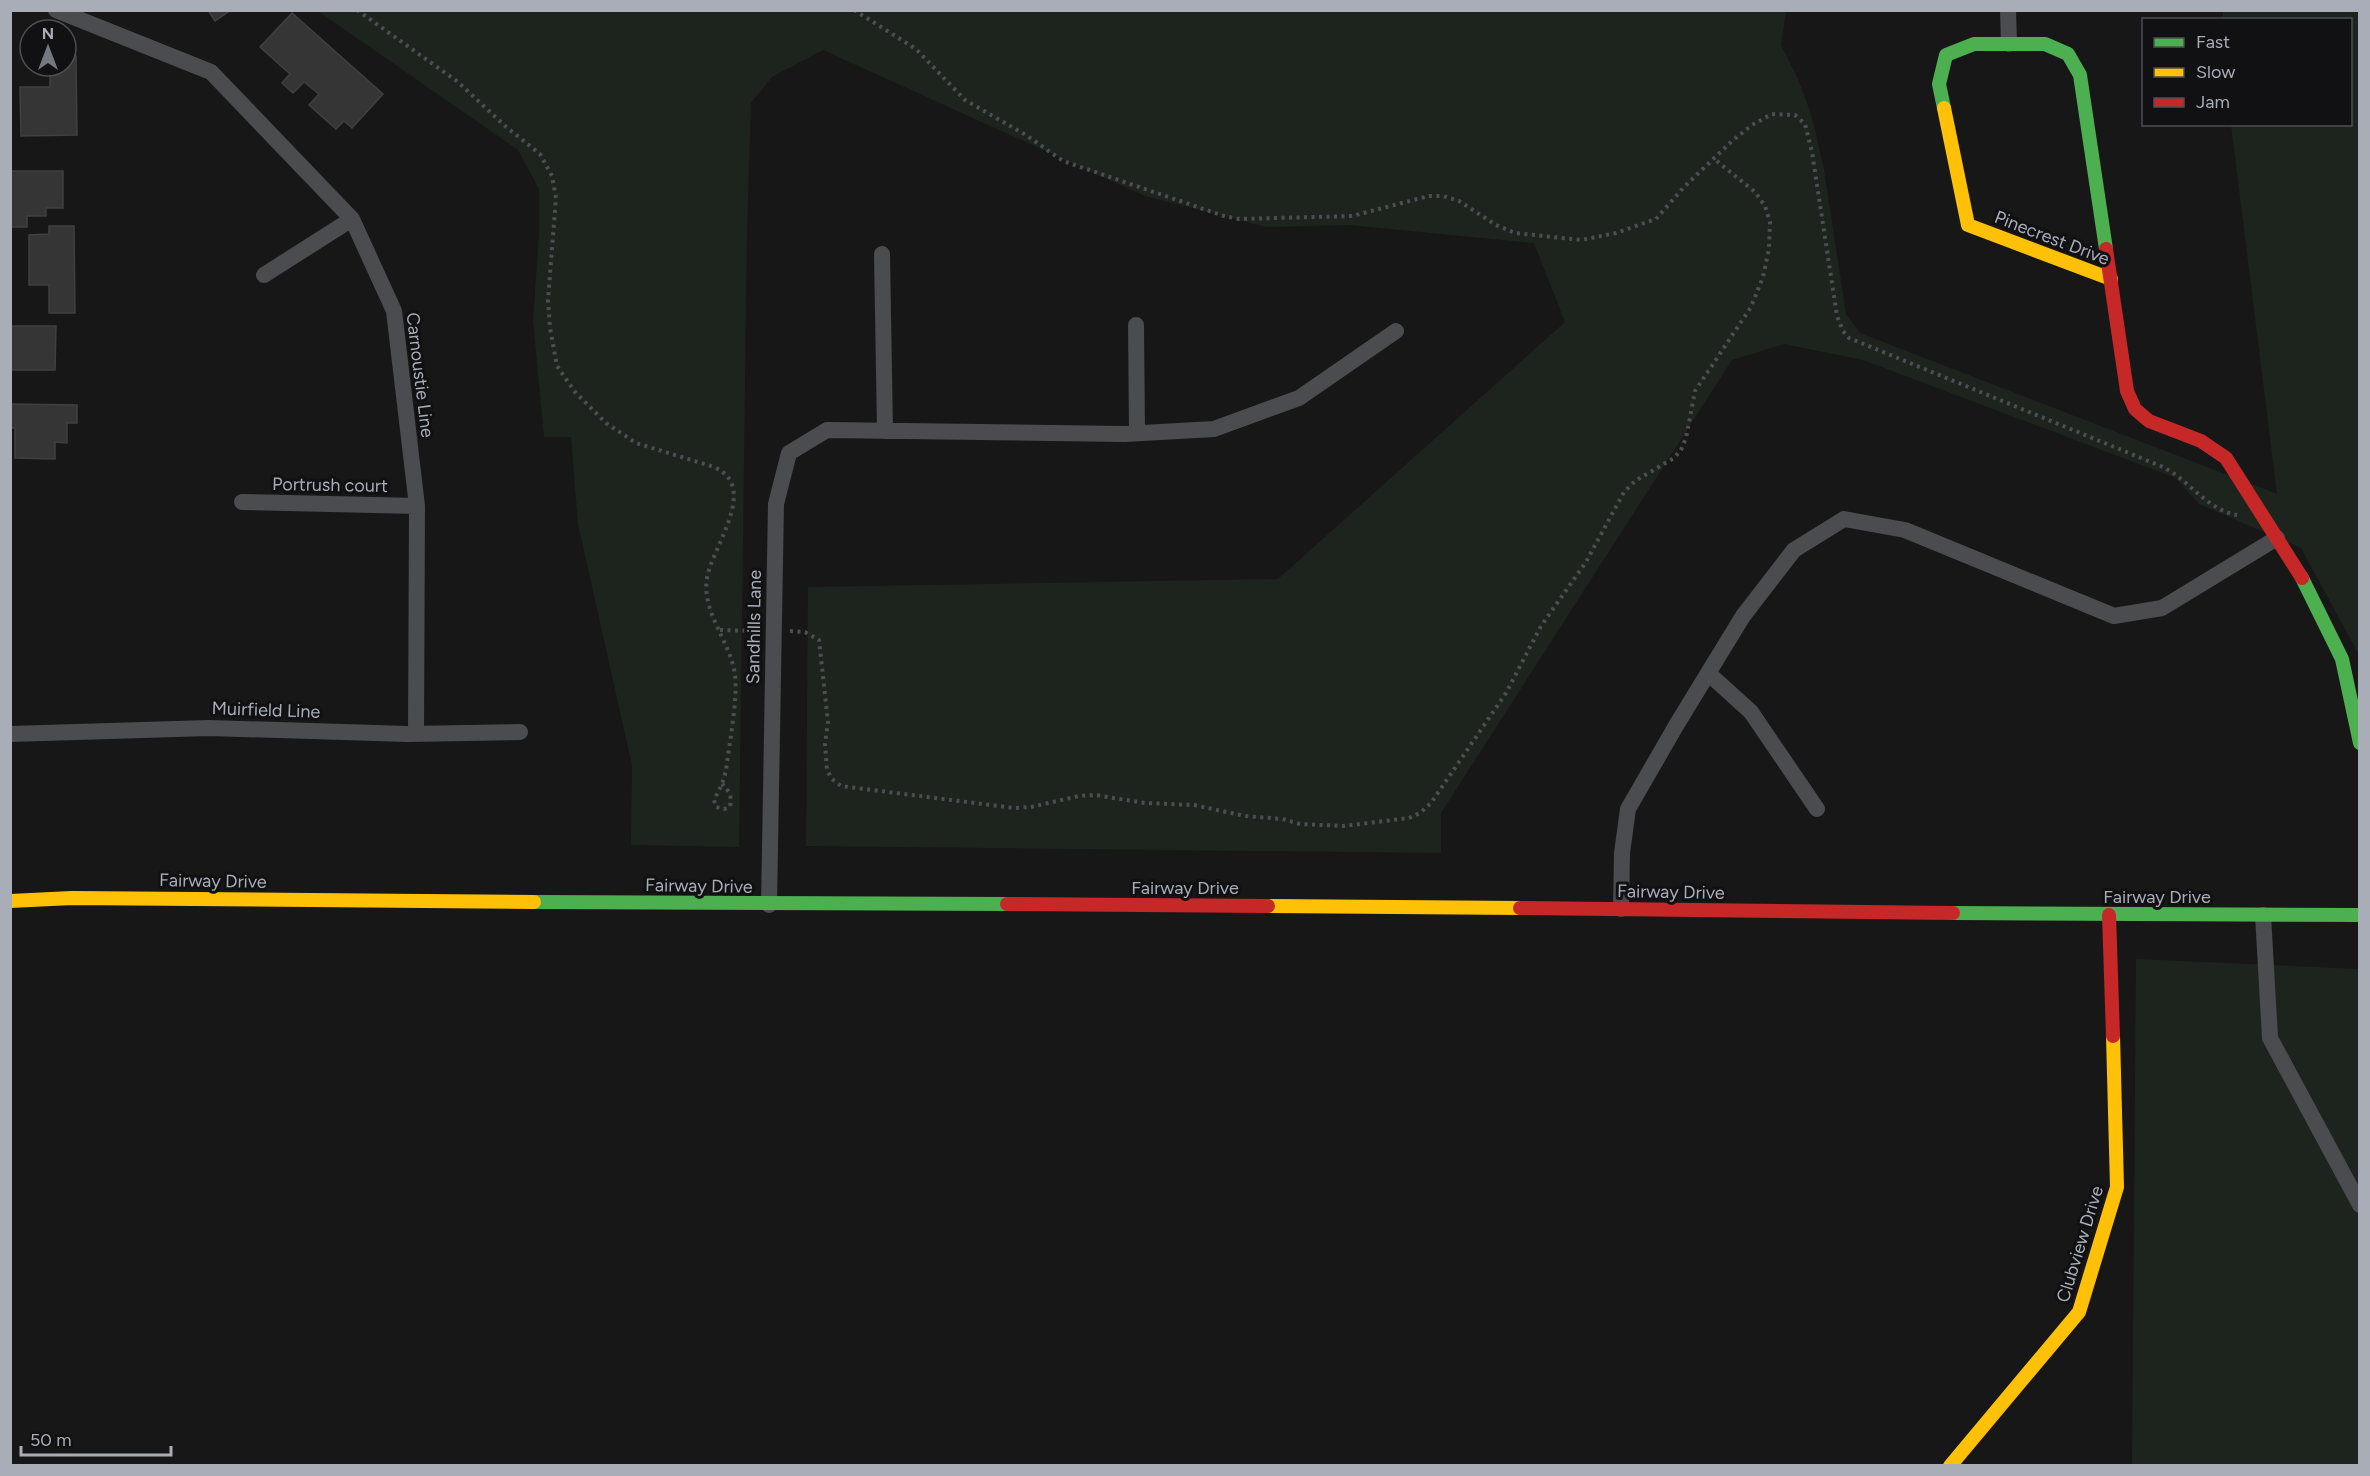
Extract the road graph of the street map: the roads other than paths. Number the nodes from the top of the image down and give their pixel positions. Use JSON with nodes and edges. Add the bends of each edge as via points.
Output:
{"nodes":[{"id":1,"x":56,"y":10,"type":"edge"},
{"id":2,"x":2008,"y":10,"type":"edge"},
{"id":3,"x":2009,"y":44,"type":"junction"},
{"id":4,"x":352,"y":219,"type":"junction"},
{"id":5,"x":882,"y":254,"type":"dead end"},
{"id":6,"x":264,"y":275,"type":"dead end"},
{"id":7,"x":2110,"y":279,"type":"junction"},
{"id":8,"x":1136,"y":326,"type":"dead end"},
{"id":9,"x":1396,"y":332,"type":"dead end"},
{"id":10,"x":885,"y":431,"type":"junction"},
{"id":11,"x":1137,"y":433,"type":"junction"},
{"id":12,"x":242,"y":502,"type":"dead end"},
{"id":13,"x":417,"y":506,"type":"junction"},
{"id":14,"x":2277,"y":538,"type":"junction"},
{"id":15,"x":1708,"y":673,"type":"junction"},
{"id":16,"x":520,"y":732,"type":"dead end"},
{"id":17,"x":10,"y":734,"type":"edge"},
{"id":18,"x":416,"y":734,"type":"junction"},
{"id":19,"x":2360,"y":743,"type":"edge"},
{"id":20,"x":1817,"y":809,"type":"dead end"},
{"id":21,"x":10,"y":901,"type":"edge"},
{"id":22,"x":768,"y":905,"type":"junction"},
{"id":23,"x":1621,"y":909,"type":"junction"},
{"id":24,"x":2109,"y":915,"type":"junction"},
{"id":25,"x":2263,"y":915,"type":"junction"},
{"id":26,"x":2360,"y":915,"type":"edge"},
{"id":27,"x":2360,"y":1205,"type":"edge"},
{"id":28,"x":1950,"y":1466,"type":"edge"}],
"edges":[{"from":1,"to":4,"type":"street","name":"Carnoustie Line","via":[[211,72]]},
{"from":2,"to":3,"type":"street"},
{"from":3,"to":7,"type":"main road","name":"Pinecrest Drive","via":[[2045,44],[2068,54],[2080,75]]},
{"from":3,"to":7,"type":"main road","name":"Pinecrest Drive","via":[[1974,44],[1946,55],[1939,84],[1968,225]]},
{"from":4,"to":6,"type":"street"},
{"from":4,"to":13,"type":"street","name":"Carnoustie Line","via":[[394,311]]},
{"from":5,"to":10,"type":"street"},
{"from":7,"to":14,"type":"main road","name":"Pinecrest Drive","via":[[2127,391],[2135,409],[2149,421],[2200,441],[2226,458]]},
{"from":8,"to":11,"type":"street"},
{"from":9,"to":11,"type":"street","name":"Sandhills Lane","via":[[1299,398],[1214,429]]},
{"from":10,"to":11,"type":"street","name":"Sandhills Lane"},
{"from":10,"to":22,"type":"street","name":"Sandhills Lane","via":[[827,430],[789,453],[776,504]]},
{"from":12,"to":13,"type":"street","name":"Portrush court"},
{"from":13,"to":18,"type":"street","name":"Carnoustie Line"},
{"from":14,"to":15,"type":"street","via":[[2162,608],[2114,616],[1905,530],[1844,519],[1794,549],[1743,616]]},
{"from":14,"to":19,"type":"main road","name":"Pinecrest Drive","via":[[2306,585],[2342,658]]},
{"from":15,"to":20,"type":"street","via":[[1750,712]]},
{"from":15,"to":23,"type":"street","via":[[1628,809]]},
{"from":16,"to":18,"type":"street","name":"Muirfield Line"},
{"from":17,"to":18,"type":"street","name":"Muirfield Line","via":[[209,728]]},
{"from":21,"to":22,"type":"main road","name":"Fairway Drive","via":[[82,898]]},
{"from":22,"to":23,"type":"main road","name":"Fairway Drive"},
{"from":23,"to":24,"type":"main road","name":"Fairway Drive"},
{"from":24,"to":25,"type":"main road","name":"Fairway Drive"},
{"from":24,"to":28,"type":"main road","name":"Clubview Drive","via":[[2117,1187],[2079,1312]]},
{"from":25,"to":26,"type":"main road","name":"Fairway Drive"},
{"from":25,"to":27,"type":"street","via":[[2270,1038]]}]}
